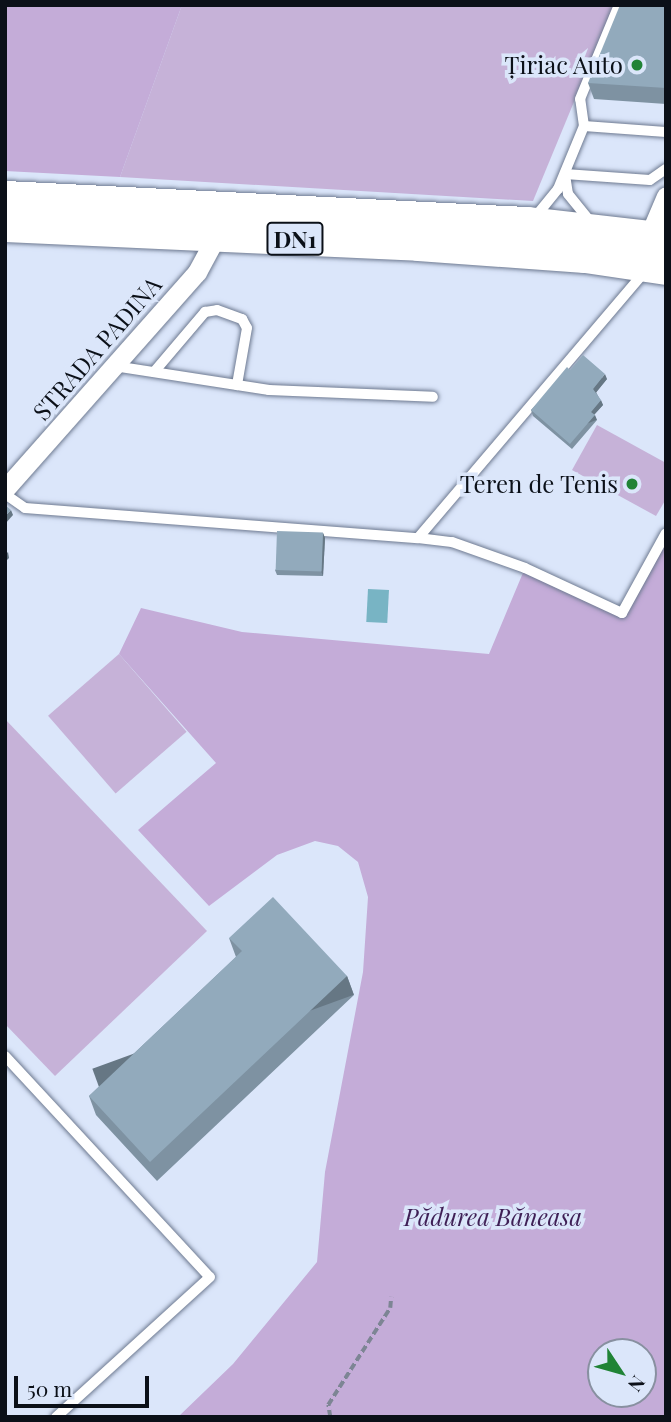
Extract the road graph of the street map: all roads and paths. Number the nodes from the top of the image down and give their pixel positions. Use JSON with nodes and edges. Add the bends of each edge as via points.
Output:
{"nodes":[{"id":1,"x":619,"y":5,"type":"edge"},
{"id":2,"x":584,"y":126,"type":"junction"},
{"id":3,"x":666,"y":132,"type":"edge"},
{"id":4,"x":666,"y":169,"type":"edge"},
{"id":5,"x":565,"y":174,"type":"junction"},
{"id":6,"x":666,"y":196,"type":"edge"},
{"id":7,"x":5,"y":197,"type":"edge"},
{"id":8,"x":526,"y":223,"type":"junction"},
{"id":9,"x":5,"y":225,"type":"edge"},
{"id":10,"x":600,"y":229,"type":"junction"},
{"id":11,"x":217,"y":235,"type":"junction"},
{"id":12,"x":658,"y":252,"type":"edge"},
{"id":13,"x":114,"y":366,"type":"junction"},
{"id":14,"x":154,"y":372,"type":"junction"},
{"id":15,"x":237,"y":385,"type":"junction"},
{"id":16,"x":433,"y":397,"type":"dead end"},
{"id":17,"x":5,"y":491,"type":"edge"},
{"id":18,"x":666,"y":533,"type":"edge"},
{"id":19,"x":418,"y":538,"type":"junction"},
{"id":20,"x":5,"y":1056,"type":"edge"},
{"id":21,"x":391,"y":1297,"type":"dead end"},
{"id":22,"x":56,"y":1417,"type":"edge"},
{"id":23,"x":330,"y":1417,"type":"edge"}],
"edges":[{"from":1,"to":2,"type":"lane","via":[[580,99]]},
{"from":2,"to":3,"type":"lane"},
{"from":2,"to":5,"type":"lane"},
{"from":4,"to":5,"type":"lane","via":[[650,180]]},
{"from":5,"to":8,"type":"lane","via":[[544,208]]},
{"from":5,"to":10,"type":"lane","via":[[573,203]]},
{"from":6,"to":12,"type":"street"},
{"from":7,"to":8,"type":"highway","number":"DN1"},
{"from":8,"to":10,"type":"highway","number":"DN1"},
{"from":9,"to":11,"type":"highway","number":"DN1"},
{"from":10,"to":12,"type":"highway","number":"DN1"},
{"from":11,"to":12,"type":"highway","number":"DN1"},
{"from":11,"to":13,"type":"street","name":"STRADA PADINA","via":[[197,272]]},
{"from":12,"to":19,"type":"lane"},
{"from":13,"to":14,"type":"lane"},
{"from":13,"to":17,"type":"street","name":"STRADA PADINA"},
{"from":14,"to":15,"type":"lane"},
{"from":14,"to":15,"type":"lane","via":[[205,312],[217,310],[242,319],[247,328]]},
{"from":15,"to":16,"type":"lane"},
{"from":17,"to":19,"type":"lane","via":[[25,508]]},
{"from":18,"to":19,"type":"lane","via":[[622,613],[525,568],[452,542]]},
{"from":20,"to":22,"type":"lane","via":[[210,1277]]},
{"from":21,"to":23,"type":"path","via":[[390,1308],[328,1405]]}]}
